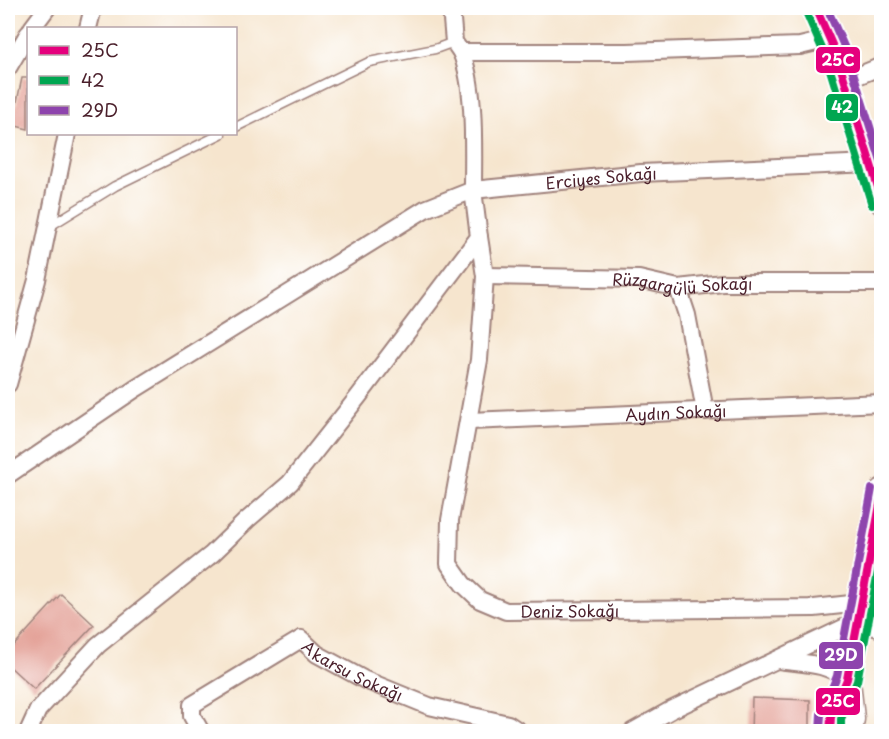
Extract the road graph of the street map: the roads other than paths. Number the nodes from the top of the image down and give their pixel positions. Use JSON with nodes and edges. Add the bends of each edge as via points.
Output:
{"nodes":[{"id":1,"x":47,"y":8,"type":"edge"},
{"id":2,"x":93,"y":8,"type":"edge"},
{"id":3,"x":451,"y":8,"type":"edge"},
{"id":4,"x":816,"y":8,"type":"edge"},
{"id":5,"x":33,"y":27,"type":"edge"},
{"id":6,"x":88,"y":27,"type":"edge"},
{"id":7,"x":27,"y":36,"type":"edge"},
{"id":8,"x":829,"y":39,"type":"junction"},
{"id":9,"x":458,"y":47,"type":"junction"},
{"id":10,"x":882,"y":66,"type":"edge"},
{"id":11,"x":8,"y":68,"type":"edge"},
{"id":12,"x":844,"y":81,"type":"junction"},
{"id":13,"x":237,"y":127,"type":"edge"},
{"id":14,"x":67,"y":135,"type":"edge"},
{"id":15,"x":219,"y":135,"type":"edge"},
{"id":16,"x":871,"y":163,"type":"junction"},
{"id":17,"x":473,"y":190,"type":"junction"},
{"id":18,"x":882,"y":202,"type":"edge"},
{"id":19,"x":49,"y":227,"type":"junction"},
{"id":20,"x":479,"y":237,"type":"junction"},
{"id":21,"x":485,"y":276,"type":"junction"},
{"id":22,"x":882,"y":284,"type":"edge"},
{"id":23,"x":678,"y":288,"type":"junction"},
{"id":24,"x":8,"y":384,"type":"edge"},
{"id":25,"x":882,"y":403,"type":"edge"},
{"id":26,"x":705,"y":411,"type":"junction"},
{"id":27,"x":470,"y":421,"type":"junction"},
{"id":28,"x":8,"y":475,"type":"edge"},
{"id":29,"x":882,"y":491,"type":"edge"},
{"id":30,"x":858,"y":613,"type":"junction"},
{"id":31,"x":882,"y":629,"type":"edge"},
{"id":32,"x":779,"y":660,"type":"junction"},
{"id":33,"x":848,"y":679,"type":"junction"},
{"id":34,"x":28,"y":732,"type":"edge"},
{"id":35,"x":201,"y":732,"type":"edge"},
{"id":36,"x":520,"y":732,"type":"edge"},
{"id":37,"x":632,"y":732,"type":"edge"},
{"id":38,"x":830,"y":732,"type":"edge"},
{"id":39,"x":850,"y":732,"type":"edge"}],
"edges":[{"from":1,"to":5,"type":"street"},
{"from":2,"to":6,"type":"street"},
{"from":3,"to":9,"type":"street"},
{"from":4,"to":8,"type":"main road"},
{"from":7,"to":11,"type":"street"},
{"from":8,"to":9,"type":"street","via":[[800,46],[627,52]]},
{"from":8,"to":12,"type":"main road"},
{"from":9,"to":13,"type":"lane","via":[[369,62]]},
{"from":9,"to":17,"type":"street","via":[[466,66]]},
{"from":10,"to":12,"type":"street"},
{"from":12,"to":16,"type":"main road"},
{"from":14,"to":19,"type":"street"},
{"from":15,"to":19,"type":"lane","via":[[115,186]]},
{"from":16,"to":17,"type":"street","name":"Erciyes Sokağı","via":[[641,172]]},
{"from":16,"to":18,"type":"main road"},
{"from":17,"to":20,"type":"street","name":"Deniz Sokağı"},
{"from":17,"to":28,"type":"street","name":"Erciyes Sokağı","via":[[425,209],[145,382]]},
{"from":19,"to":24,"type":"street"},
{"from":20,"to":21,"type":"street","name":"Deniz Sokağı"},
{"from":20,"to":34,"type":"street","via":[[290,483],[212,554],[98,645],[38,710]]},
{"from":21,"to":23,"type":"street","name":"Rüzgargülü Sokağı","via":[[639,279]]},
{"from":21,"to":27,"type":"street","name":"Deniz Sokağı"},
{"from":22,"to":23,"type":"street","name":"Rüzgargülü Sokağı","via":[[723,284]]},
{"from":23,"to":26,"type":"street","via":[[687,315]]},
{"from":25,"to":26,"type":"street","name":"Aydın Sokağı"},
{"from":26,"to":27,"type":"street","name":"Aydın Sokağı"},
{"from":27,"to":30,"type":"street","name":"Deniz Sokağı","via":[[450,520],[448,564],[480,600],[506,611],[814,608]]},
{"from":29,"to":30,"type":"main road"},
{"from":30,"to":31,"type":"street"},
{"from":30,"to":32,"type":"street"},
{"from":30,"to":33,"type":"main road"},
{"from":32,"to":33,"type":"street","via":[[822,665]]},
{"from":32,"to":37,"type":"street"},
{"from":33,"to":38,"type":"main road","via":[[831,717]]},
{"from":33,"to":39,"type":"main road"},
{"from":35,"to":36,"type":"street","name":"Akarsu Sokağı","via":[[192,716],[192,705],[301,639],[317,654],[365,680],[429,706],[508,724]]}]}
